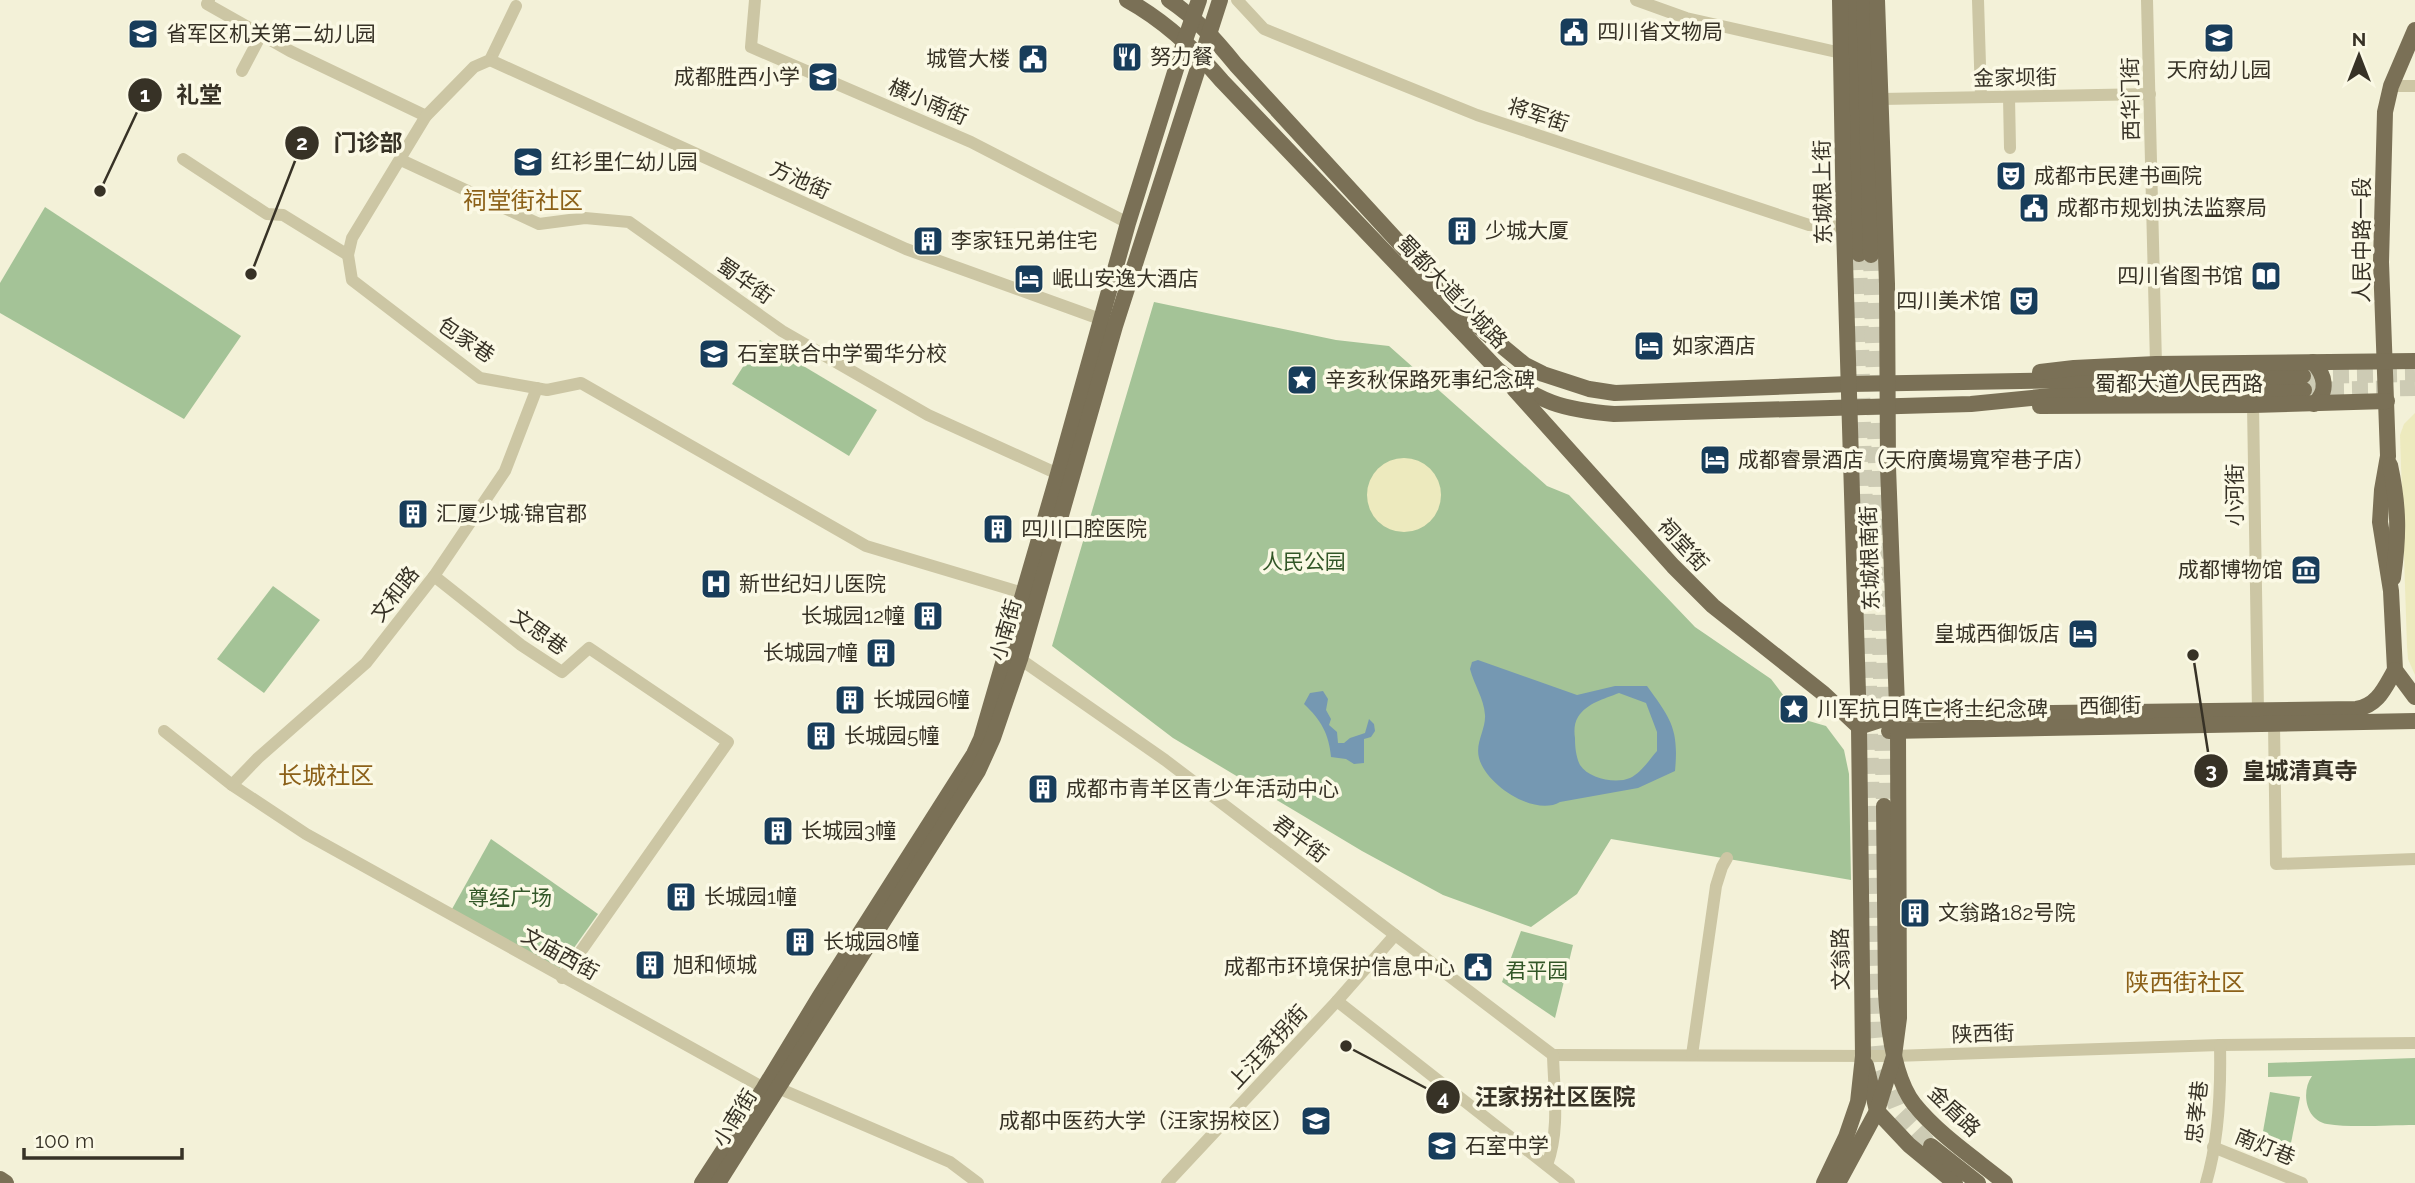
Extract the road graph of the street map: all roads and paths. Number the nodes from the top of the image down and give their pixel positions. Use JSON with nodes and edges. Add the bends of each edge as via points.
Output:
{"nodes":[{"id":1,"x":209,"y":0,"type":"edge"},
{"id":2,"x":755,"y":0,"type":"edge"},
{"id":3,"x":1127,"y":0,"type":"edge"},
{"id":4,"x":1169,"y":0,"type":"edge"},
{"id":5,"x":1199,"y":0,"type":"edge"},
{"id":6,"x":1220,"y":0,"type":"edge"},
{"id":7,"x":1237,"y":0,"type":"edge"},
{"id":8,"x":1636,"y":0,"type":"edge"},
{"id":9,"x":1840,"y":0,"type":"edge"},
{"id":10,"x":1851,"y":0,"type":"edge"},
{"id":11,"x":1864,"y":0,"type":"edge"},
{"id":12,"x":1877,"y":0,"type":"edge"},
{"id":13,"x":1978,"y":0,"type":"edge"},
{"id":14,"x":2147,"y":0,"type":"edge"},
{"id":15,"x":516,"y":6,"type":"dead end"},
{"id":16,"x":1193,"y":16,"type":"junction"},
{"id":17,"x":2415,"y":30,"type":"edge"},
{"id":18,"x":1210,"y":32,"type":"junction"},
{"id":19,"x":261,"y":35,"type":"junction"},
{"id":20,"x":1185,"y":40,"type":"junction"},
{"id":21,"x":1841,"y":53,"type":"junction"},
{"id":22,"x":1202,"y":57,"type":"junction"},
{"id":23,"x":490,"y":60,"type":"junction"},
{"id":24,"x":242,"y":71,"type":"dead end"},
{"id":25,"x":2391,"y":86,"type":"junction"},
{"id":26,"x":2415,"y":86,"type":"edge"},
{"id":27,"x":2150,"y":94,"type":"junction"},
{"id":28,"x":1981,"y":97,"type":"junction"},
{"id":29,"x":2009,"y":97,"type":"junction"},
{"id":30,"x":1881,"y":99,"type":"junction"},
{"id":31,"x":426,"y":116,"type":"junction"},
{"id":32,"x":2010,"y":148,"type":"dead end"},
{"id":33,"x":183,"y":159,"type":"dead end"},
{"id":34,"x":401,"y":160,"type":"junction"},
{"id":35,"x":1128,"y":223,"type":"junction"},
{"id":36,"x":1844,"y":227,"type":"junction"},
{"id":37,"x":348,"y":255,"type":"junction"},
{"id":38,"x":1100,"y":319,"type":"junction"},
{"id":39,"x":2384,"y":361,"type":"junction"},
{"id":40,"x":2415,"y":361,"type":"edge"},
{"id":41,"x":2313,"y":362,"type":"junction"},
{"id":42,"x":2156,"y":364,"type":"junction"},
{"id":43,"x":1498,"y":370,"type":"junction"},
{"id":44,"x":1970,"y":381,"type":"junction"},
{"id":45,"x":1888,"y":383,"type":"junction"},
{"id":46,"x":1850,"y":384,"type":"junction"},
{"id":47,"x":537,"y":388,"type":"junction"},
{"id":48,"x":2387,"y":401,"type":"junction"},
{"id":49,"x":1971,"y":404,"type":"junction"},
{"id":50,"x":2314,"y":404,"type":"junction"},
{"id":51,"x":2253,"y":405,"type":"junction"},
{"id":52,"x":1889,"y":407,"type":"junction"},
{"id":53,"x":1850,"y":408,"type":"junction"},
{"id":54,"x":1058,"y":474,"type":"junction"},
{"id":55,"x":434,"y":576,"type":"junction"},
{"id":56,"x":1023,"y":593,"type":"junction"},
{"id":57,"x":1020,"y":659,"type":"junction"},
{"id":58,"x":2395,"y":670,"type":"junction"},
{"id":59,"x":2415,"y":697,"type":"edge"},
{"id":60,"x":2258,"y":711,"type":"junction"},
{"id":61,"x":2415,"y":721,"type":"edge"},
{"id":62,"x":1897,"y":723,"type":"junction"},
{"id":63,"x":2274,"y":724,"type":"junction"},
{"id":64,"x":1859,"y":727,"type":"junction"},
{"id":65,"x":164,"y":731,"type":"dead end"},
{"id":66,"x":232,"y":785,"type":"junction"},
{"id":67,"x":1884,"y":806,"type":"tunnel mouth"},
{"id":68,"x":1727,"y":858,"type":"dead end"},
{"id":69,"x":2415,"y":859,"type":"edge"},
{"id":70,"x":1395,"y":935,"type":"junction"},
{"id":71,"x":562,"y":978,"type":"junction"},
{"id":72,"x":1337,"y":1001,"type":"junction"},
{"id":73,"x":2415,"y":1043,"type":"edge"},
{"id":74,"x":2220,"y":1045,"type":"junction"},
{"id":75,"x":1553,"y":1055,"type":"junction"},
{"id":76,"x":1692,"y":1055,"type":"junction"},
{"id":77,"x":1863,"y":1056,"type":"junction"},
{"id":78,"x":1895,"y":1056,"type":"junction"},
{"id":79,"x":771,"y":1088,"type":"junction"},
{"id":80,"x":1877,"y":1111,"type":"junction"},
{"id":81,"x":1931,"y":1146,"type":"tunnel mouth"},
{"id":82,"x":2213,"y":1147,"type":"junction"},
{"id":83,"x":1547,"y":1165,"type":"junction"},
{"id":84,"x":0,"y":1179,"type":"edge"},
{"id":85,"x":6,"y":1183,"type":"edge"},
{"id":86,"x":702,"y":1183,"type":"edge"},
{"id":87,"x":718,"y":1183,"type":"edge"},
{"id":88,"x":978,"y":1183,"type":"edge"},
{"id":89,"x":1167,"y":1183,"type":"edge"},
{"id":90,"x":1569,"y":1183,"type":"edge"},
{"id":91,"x":1824,"y":1183,"type":"edge"},
{"id":92,"x":1838,"y":1183,"type":"edge"},
{"id":93,"x":1955,"y":1183,"type":"edge"},
{"id":94,"x":1978,"y":1183,"type":"edge"},
{"id":95,"x":2004,"y":1183,"type":"edge"},
{"id":96,"x":2206,"y":1183,"type":"edge"},
{"id":97,"x":2302,"y":1183,"type":"edge"}],
"edges":[{"from":1,"to":19,"type":"street","via":[[207,4]]},
{"from":2,"to":35,"type":"street","name":"横小南街","via":[[751,47],[971,142]]},
{"from":3,"to":20,"type":"main road","name":"蜀都大道少城路"},
{"from":4,"to":16,"type":"main road","name":"蜀都大道少城路"},
{"from":5,"to":16,"type":"main road","name":"小南街"},
{"from":6,"to":18,"type":"main road","name":"小南街"},
{"from":7,"to":36,"type":"street","name":"将军街","via":[[1264,29],[1477,115],[1809,225]]},
{"from":8,"to":21,"type":"street","via":[[1686,18]]},
{"from":9,"to":21,"type":"main road","name":"东城根上街"},
{"from":10,"to":11,"type":"main road","name":"东城根上街","via":[[1865,255]]},
{"from":12,"to":30,"type":"main road"},
{"from":13,"to":28,"type":"street"},
{"from":14,"to":27,"type":"street","name":"西华门街"},
{"from":15,"to":23,"type":"street"},
{"from":16,"to":18,"type":"main road","name":"蜀都大道少城路"},
{"from":16,"to":20,"type":"main road","name":"小南街"},
{"from":17,"to":25,"type":"main road","name":"人民中路一段"},
{"from":18,"to":22,"type":"main road","name":"小南街"},
{"from":18,"to":46,"type":"main road","name":"蜀都大道少城路","via":[[1468,318],[1534,370],[1615,393]]},
{"from":19,"to":24,"type":"street"},
{"from":19,"to":31,"type":"street"},
{"from":20,"to":22,"type":"main road","name":"蜀都大道少城路"},
{"from":20,"to":35,"type":"main road","name":"小南街"},
{"from":21,"to":36,"type":"main road","name":"东城根上街"},
{"from":22,"to":43,"type":"main road","name":"蜀都大道少城路"},
{"from":22,"to":57,"type":"main road","name":"小南街","via":[[1115,326]]},
{"from":23,"to":31,"type":"street","via":[[474,67]]},
{"from":23,"to":38,"type":"street","name":"方池街","via":[[906,249]]},
{"from":25,"to":26,"type":"street"},
{"from":25,"to":39,"type":"main road","name":"人民中路一段","via":[[2385,112],[2381,262]]},
{"from":27,"to":29,"type":"street","name":"金家坝街"},
{"from":27,"to":42,"type":"street","name":"西华门街"},
{"from":28,"to":29,"type":"street","name":"金家坝街"},
{"from":28,"to":30,"type":"street","name":"金家坝街"},
{"from":29,"to":32,"type":"street"},
{"from":30,"to":45,"type":"main road"},
{"from":31,"to":34,"type":"street"},
{"from":33,"to":37,"type":"street","via":[[267,214],[283,215]]},
{"from":34,"to":37,"type":"street","via":[[352,238]]},
{"from":34,"to":54,"type":"street","name":"蜀华街","via":[[539,224],[585,218],[629,222],[782,331],[928,415]]},
{"from":35,"to":38,"type":"main road","name":"小南街"},
{"from":36,"to":46,"type":"main road","name":"东城根上街"},
{"from":37,"to":47,"type":"street","name":"包家巷","via":[[352,280],[480,378]]},
{"from":38,"to":54,"type":"main road","name":"小南街"},
{"from":39,"to":40,"type":"main road","name":"蜀都大道人民西路"},
{"from":39,"to":41,"type":"main road","name":"蜀都大道人民西路"},
{"from":39,"to":48,"type":"main road","name":"人民中路一段"},
{"from":41,"to":42,"type":"main road","name":"蜀都大道人民西路"},
{"from":41,"to":50,"type":"main road","via":[[2324,381],[2324,392]]},
{"from":42,"to":44,"type":"main road","name":"蜀都大道人民西路"},
{"from":43,"to":53,"type":"main road","name":"蜀都大道少城路","via":[[1522,390],[1576,411]]},
{"from":43,"to":64,"type":"main road","name":"祠堂街","via":[[1672,566],[1713,606]]},
{"from":44,"to":45,"type":"main road","name":"蜀都大道人民西路"},
{"from":44,"to":49,"type":"main road","name":"蜀都大道人民西路","via":[[2303,383]]},
{"from":45,"to":46,"type":"main road","name":"蜀都大道人民西路"},
{"from":45,"to":52,"type":"main road","name":"东城根南街"},
{"from":46,"to":53,"type":"main road","name":"东城根南街"},
{"from":47,"to":55,"type":"street","name":"文和路","via":[[505,471]]},
{"from":47,"to":56,"type":"street","name":"包家巷","via":[[581,383],[866,546]]},
{"from":48,"to":50,"type":"main road","name":"蜀都大道人民西路"},
{"from":48,"to":58,"type":"main road","name":"人民中路一段","via":[[2388,456],[2399,529],[2391,591]]},
{"from":49,"to":51,"type":"main road","name":"蜀都大道人民西路"},
{"from":49,"to":52,"type":"main road","name":"蜀都大道人民西路"},
{"from":50,"to":51,"type":"main road","name":"蜀都大道人民西路"},
{"from":51,"to":60,"type":"street","name":"小河街"},
{"from":52,"to":53,"type":"main road","name":"蜀都大道人民西路"},
{"from":52,"to":62,"type":"main road","name":"东城根南街"},
{"from":53,"to":64,"type":"main road","name":"东城根南街"},
{"from":54,"to":56,"type":"main road","name":"小南街"},
{"from":55,"to":66,"type":"street","name":"文和路","via":[[366,663]]},
{"from":55,"to":71,"type":"street","name":"文思巷","via":[[562,672],[589,648],[729,742]]},
{"from":56,"to":79,"type":"main road","name":"小南街","via":[[974,754],[820,996]]},
{"from":57,"to":70,"type":"street","name":"君平街","via":[[1166,760]]},
{"from":57,"to":79,"type":"main road","name":"小南街","via":[[978,771]]},
{"from":58,"to":59,"type":"main road"},
{"from":58,"to":60,"type":"main road","name":"西御街","via":[[2379,699],[2362,708]]},
{"from":60,"to":62,"type":"main road","name":"西御街"},
{"from":61,"to":63,"type":"main road","name":"西御街"},
{"from":62,"to":63,"type":"main road","name":"西御街"},
{"from":62,"to":64,"type":"main road","name":"西御街"},
{"from":62,"to":78,"type":"main road","via":[[1899,1018]]},
{"from":63,"to":69,"type":"street","via":[[2276,864]]},
{"from":64,"to":77,"type":"main road","name":"文翁路"},
{"from":65,"to":66,"type":"street","name":"文庙西街"},
{"from":66,"to":71,"type":"street","name":"文庙西街","via":[[306,834]]},
{"from":67,"to":78,"type":"main road","via":[[1886,993]]},
{"from":68,"to":76,"type":"street","via":[[1716,886]]},
{"from":70,"to":72,"type":"street","name":"上汪家拐街"},
{"from":70,"to":75,"type":"street","name":"君平街"},
{"from":71,"to":79,"type":"street","name":"文庙西街"},
{"from":72,"to":83,"type":"street"},
{"from":72,"to":89,"type":"street","name":"上汪家拐街"},
{"from":73,"to":74,"type":"street","name":"陕西街"},
{"from":74,"to":78,"type":"street","name":"陕西街"},
{"from":74,"to":82,"type":"street","name":"忠孝巷"},
{"from":75,"to":76,"type":"street","name":"陕西街"},
{"from":75,"to":83,"type":"street","via":[[1555,1130]]},
{"from":76,"to":77,"type":"street","name":"陕西街"},
{"from":77,"to":78,"type":"street","name":"陕西街"},
{"from":77,"to":80,"type":"main road"},
{"from":77,"to":91,"type":"main road","name":"文翁路","via":[[1858,1102]]},
{"from":78,"to":80,"type":"main road"},
{"from":78,"to":95,"type":"main road","name":"金盾路","via":[[1912,1102]]},
{"from":79,"to":86,"type":"main road","name":"小南街"},
{"from":79,"to":87,"type":"main road","name":"小南街"},
{"from":79,"to":88,"type":"street","name":"文庙西街","via":[[950,1162]]},
{"from":80,"to":92,"type":"main road"},
{"from":80,"to":93,"type":"main road"},
{"from":81,"to":94,"type":"main road","name":"金盾路"},
{"from":82,"to":96,"type":"street","name":"忠孝巷"},
{"from":82,"to":97,"type":"street","name":"南灯巷"},
{"from":83,"to":90,"type":"street"},
{"from":84,"to":85,"type":"main road"}]}
